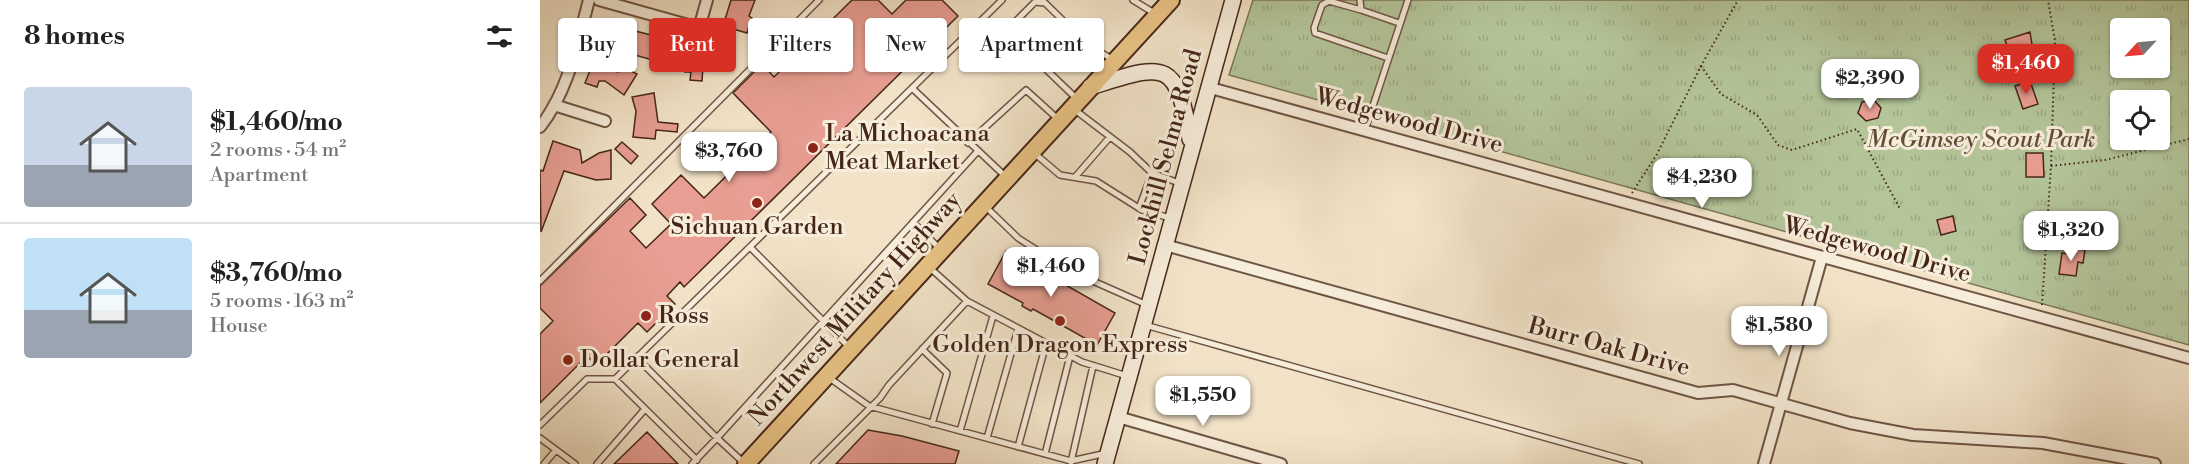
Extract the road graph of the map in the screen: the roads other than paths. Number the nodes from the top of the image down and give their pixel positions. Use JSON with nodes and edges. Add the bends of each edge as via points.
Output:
{"nodes":[{"id":1,"x":589,"y":0,"type":"edge"},
{"id":2,"x":599,"y":0,"type":"edge"},
{"id":3,"x":707,"y":0,"type":"edge"},
{"id":4,"x":819,"y":0,"type":"edge"},
{"id":5,"x":1002,"y":0,"type":"edge"},
{"id":6,"x":1133,"y":0,"type":"edge"},
{"id":7,"x":1171,"y":0,"type":"edge"},
{"id":8,"x":1233,"y":0,"type":"edge"},
{"id":9,"x":1360,"y":0,"type":"edge"},
{"id":10,"x":1408,"y":0,"type":"edge"},
{"id":11,"x":1043,"y":1,"type":"edge"},
{"id":12,"x":1361,"y":10,"type":"junction"},
{"id":13,"x":1158,"y":14,"type":"junction"},
{"id":14,"x":1399,"y":24,"type":"junction"},
{"id":15,"x":1388,"y":57,"type":"junction"},
{"id":16,"x":1114,"y":61,"type":"junction"},
{"id":17,"x":1090,"y":87,"type":"junction"},
{"id":18,"x":1207,"y":87,"type":"junction"},
{"id":19,"x":912,"y":88,"type":"junction"},
{"id":20,"x":1075,"y":104,"type":"junction"},
{"id":21,"x":554,"y":105,"type":"junction"},
{"id":22,"x":1060,"y":120,"type":"junction"},
{"id":23,"x":605,"y":122,"type":"dead end"},
{"id":24,"x":540,"y":127,"type":"edge"},
{"id":25,"x":1365,"y":130,"type":"junction"},
{"id":26,"x":1108,"y":138,"type":"junction"},
{"id":27,"x":968,"y":143,"type":"junction"},
{"id":28,"x":1192,"y":146,"type":"junction"},
{"id":29,"x":1032,"y":151,"type":"junction"},
{"id":30,"x":977,"y":152,"type":"junction"},
{"id":31,"x":1152,"y":173,"type":"junction"},
{"id":32,"x":1076,"y":176,"type":"junction"},
{"id":33,"x":1007,"y":178,"type":"junction"},
{"id":34,"x":1181,"y":184,"type":"junction"},
{"id":35,"x":983,"y":204,"type":"junction"},
{"id":36,"x":1139,"y":208,"type":"junction"},
{"id":37,"x":1172,"y":218,"type":"junction"},
{"id":38,"x":913,"y":222,"type":"junction"},
{"id":39,"x":1165,"y":245,"type":"junction"},
{"id":40,"x":750,"y":247,"type":"junction"},
{"id":41,"x":942,"y":250,"type":"junction"},
{"id":42,"x":1822,"y":257,"type":"junction"},
{"id":43,"x":927,"y":266,"type":"junction"},
{"id":44,"x":540,"y":281,"type":"edge"},
{"id":45,"x":967,"y":302,"type":"junction"},
{"id":46,"x":1148,"y":306,"type":"junction"},
{"id":47,"x":993,"y":316,"type":"junction"},
{"id":48,"x":825,"y":321,"type":"junction"},
{"id":49,"x":1144,"y":324,"type":"junction"},
{"id":50,"x":1017,"y":328,"type":"junction"},
{"id":51,"x":1046,"y":344,"type":"junction"},
{"id":52,"x":851,"y":349,"type":"junction"},
{"id":53,"x":922,"y":349,"type":"junction"},
{"id":54,"x":1070,"y":356,"type":"junction"},
{"id":55,"x":636,"y":357,"type":"junction"},
{"id":56,"x":2189,"y":358,"type":"edge"},
{"id":57,"x":1093,"y":366,"type":"junction"},
{"id":58,"x":826,"y":376,"type":"junction"},
{"id":59,"x":1129,"y":376,"type":"junction"},
{"id":60,"x":615,"y":379,"type":"junction"},
{"id":61,"x":1781,"y":404,"type":"junction"},
{"id":62,"x":869,"y":406,"type":"junction"},
{"id":63,"x":645,"y":408,"type":"junction"},
{"id":64,"x":1118,"y":417,"type":"junction"},
{"id":65,"x":932,"y":423,"type":"junction"},
{"id":66,"x":540,"y":425,"type":"edge"},
{"id":67,"x":960,"y":431,"type":"junction"},
{"id":68,"x":540,"y":438,"type":"edge"},
{"id":69,"x":717,"y":438,"type":"junction"},
{"id":70,"x":987,"y":438,"type":"junction"},
{"id":71,"x":1018,"y":447,"type":"junction"},
{"id":72,"x":556,"y":450,"type":"junction"},
{"id":73,"x":1045,"y":454,"type":"junction"},
{"id":74,"x":1106,"y":458,"type":"edge"},
{"id":75,"x":695,"y":462,"type":"edge"},
{"id":76,"x":1072,"y":463,"type":"edge"},
{"id":77,"x":544,"y":464,"type":"edge"},
{"id":78,"x":574,"y":464,"type":"edge"},
{"id":79,"x":597,"y":464,"type":"edge"},
{"id":80,"x":745,"y":464,"type":"edge"},
{"id":81,"x":814,"y":464,"type":"edge"},
{"id":82,"x":1281,"y":464,"type":"edge"},
{"id":83,"x":1639,"y":464,"type":"edge"},
{"id":84,"x":1764,"y":464,"type":"edge"},
{"id":85,"x":2156,"y":464,"type":"edge"}],
"edges":[{"from":1,"to":21,"type":"street","via":[[570,69]]},
{"from":2,"to":3,"type":"street","via":[[699,28]]},
{"from":4,"to":44,"type":"lane"},
{"from":5,"to":19,"type":"lane"},
{"from":6,"to":13,"type":"lane"},
{"from":7,"to":13,"type":"main road","name":"Northwest Military Highway"},
{"from":8,"to":18,"type":"main road","name":"Lockhill Selma Road"},
{"from":9,"to":12,"type":"lane"},
{"from":10,"to":14,"type":"lane"},
{"from":11,"to":16,"type":"lane","via":[[1085,42]]},
{"from":11,"to":20,"type":"lane","via":[[1035,2],[1006,31]]},
{"from":12,"to":14,"type":"lane"},
{"from":12,"to":15,"type":"lane","via":[[1329,1],[1322,5],[1315,33]]},
{"from":13,"to":16,"type":"main road","name":"Northwest Military Highway"},
{"from":14,"to":15,"type":"lane"},
{"from":15,"to":25,"type":"lane"},
{"from":16,"to":17,"type":"main road","name":"Northwest Military Highway"},
{"from":17,"to":20,"type":"main road","name":"Northwest Military Highway"},
{"from":17,"to":28,"type":"main road","via":[[1153,70],[1172,79],[1182,95]]},
{"from":18,"to":25,"type":"street","name":"Wedgewood Drive"},
{"from":18,"to":28,"type":"main road","name":"Lockhill Selma Road"},
{"from":19,"to":27,"type":"lane"},
{"from":19,"to":40,"type":"lane"},
{"from":20,"to":22,"type":"main road","name":"Northwest Military Highway"},
{"from":20,"to":26,"type":"lane"},
{"from":21,"to":23,"type":"street"},
{"from":21,"to":24,"type":"street"},
{"from":22,"to":27,"type":"lane","via":[[1026,90]]},
{"from":22,"to":29,"type":"main road","name":"Northwest Military Highway"},
{"from":25,"to":42,"type":"street","name":"Wedgewood Drive"},
{"from":26,"to":31,"type":"lane"},
{"from":26,"to":32,"type":"lane"},
{"from":27,"to":30,"type":"lane"},
{"from":28,"to":34,"type":"main road","name":"Lockhill Selma Road"},
{"from":29,"to":32,"type":"lane","via":[[1060,175]]},
{"from":29,"to":33,"type":"main road","name":"Northwest Military Highway"},
{"from":30,"to":33,"type":"lane"},
{"from":30,"to":38,"type":"lane"},
{"from":31,"to":34,"type":"lane"},
{"from":31,"to":36,"type":"lane"},
{"from":32,"to":36,"type":"lane","via":[[1096,181]]},
{"from":33,"to":35,"type":"main road","name":"Northwest Military Highway"},
{"from":34,"to":37,"type":"main road","name":"Lockhill Selma Road"},
{"from":35,"to":41,"type":"main road","name":"Northwest Military Highway"},
{"from":35,"to":46,"type":"lane","via":[[1018,238],[1068,270]]},
{"from":36,"to":37,"type":"lane"},
{"from":37,"to":39,"type":"main road","name":"Lockhill Selma Road"},
{"from":38,"to":41,"type":"lane"},
{"from":38,"to":48,"type":"lane"},
{"from":39,"to":46,"type":"main road","name":"Lockhill Selma Road"},
{"from":39,"to":61,"type":"street","name":"Burr Oak Drive","via":[[1677,388],[1698,393],[1733,390]]},
{"from":40,"to":48,"type":"lane"},
{"from":40,"to":55,"type":"lane"},
{"from":41,"to":43,"type":"main road","name":"Northwest Military Highway"},
{"from":42,"to":56,"type":"street","name":"Wedgewood Drive"},
{"from":42,"to":61,"type":"street"},
{"from":43,"to":45,"type":"lane"},
{"from":43,"to":52,"type":"main road","name":"Northwest Military Highway"},
{"from":45,"to":47,"type":"lane"},
{"from":45,"to":53,"type":"lane"},
{"from":46,"to":49,"type":"main road","name":"Lockhill Selma Road"},
{"from":47,"to":50,"type":"lane"},
{"from":47,"to":67,"type":"lane"},
{"from":48,"to":52,"type":"lane"},
{"from":48,"to":69,"type":"lane"},
{"from":49,"to":59,"type":"main road","name":"Lockhill Selma Road"},
{"from":49,"to":83,"type":"lane"},
{"from":50,"to":51,"type":"lane"},
{"from":50,"to":70,"type":"lane"},
{"from":51,"to":54,"type":"lane"},
{"from":51,"to":71,"type":"lane"},
{"from":52,"to":58,"type":"main road","name":"Northwest Military Highway"},
{"from":53,"to":62,"type":"lane"},
{"from":53,"to":65,"type":"lane","via":[[947,373]]},
{"from":54,"to":57,"type":"lane"},
{"from":54,"to":73,"type":"lane"},
{"from":55,"to":60,"type":"lane"},
{"from":55,"to":69,"type":"lane"},
{"from":57,"to":59,"type":"lane"},
{"from":57,"to":76,"type":"lane"},
{"from":58,"to":62,"type":"lane"},
{"from":58,"to":80,"type":"main road","name":"Northwest Military Highway"},
{"from":59,"to":64,"type":"main road","name":"Lockhill Selma Road"},
{"from":60,"to":63,"type":"lane"},
{"from":60,"to":66,"type":"lane","via":[[587,379]]},
{"from":61,"to":84,"type":"street"},
{"from":61,"to":85,"type":"street","name":"Burr Oak Drive","via":[[1913,435],[2043,443]]},
{"from":62,"to":65,"type":"lane"},
{"from":62,"to":81,"type":"lane"},
{"from":63,"to":75,"type":"lane"},
{"from":63,"to":79,"type":"lane"},
{"from":64,"to":74,"type":"main road","name":"Lockhill Selma Road"},
{"from":64,"to":82,"type":"street"},
{"from":65,"to":67,"type":"lane"},
{"from":67,"to":70,"type":"lane"},
{"from":68,"to":72,"type":"lane"},
{"from":69,"to":75,"type":"lane"},
{"from":69,"to":80,"type":"lane"},
{"from":70,"to":71,"type":"lane"},
{"from":71,"to":73,"type":"lane"},
{"from":72,"to":77,"type":"lane"},
{"from":72,"to":78,"type":"lane"},
{"from":73,"to":76,"type":"lane"},
{"from":74,"to":76,"type":"lane"}]}
